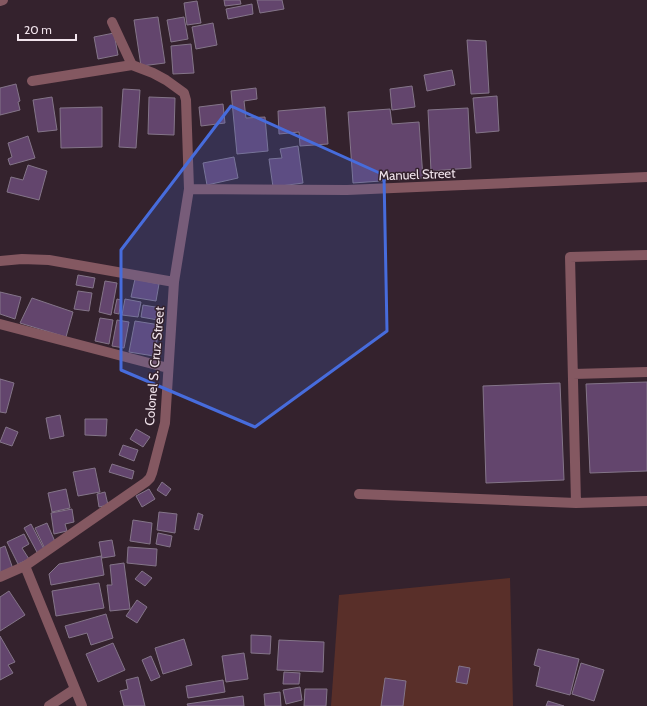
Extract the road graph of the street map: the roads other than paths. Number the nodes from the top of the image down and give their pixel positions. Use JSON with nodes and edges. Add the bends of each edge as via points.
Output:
{"nodes":[{"id":1,"x":3,"y":0,"type":"edge"},
{"id":2,"x":0,"y":1,"type":"edge"},
{"id":3,"x":112,"y":22,"type":"dead end"},
{"id":4,"x":132,"y":65,"type":"junction"},
{"id":5,"x":32,"y":81,"type":"dead end"},
{"id":6,"x":647,"y":177,"type":"edge"},
{"id":7,"x":189,"y":189,"type":"junction"},
{"id":8,"x":647,"y":255,"type":"edge"},
{"id":9,"x":0,"y":261,"type":"edge"},
{"id":10,"x":174,"y":282,"type":"junction"},
{"id":11,"x":0,"y":324,"type":"edge"},
{"id":12,"x":168,"y":368,"type":"junction"},
{"id":13,"x":647,"y":372,"type":"edge"},
{"id":14,"x":573,"y":374,"type":"junction"},
{"id":15,"x":360,"y":494,"type":"dead end"},
{"id":16,"x":647,"y":501,"type":"edge"},
{"id":17,"x":576,"y":503,"type":"junction"},
{"id":18,"x":25,"y":566,"type":"junction"},
{"id":19,"x":0,"y":578,"type":"edge"},
{"id":20,"x":75,"y":688,"type":"junction"},
{"id":21,"x":49,"y":706,"type":"edge"},
{"id":22,"x":82,"y":706,"type":"edge"}],
"edges":[{"from":1,"to":2,"type":"street"},
{"from":3,"to":4,"type":"street"},
{"from":4,"to":5,"type":"street"},
{"from":4,"to":7,"type":"street","name":"Colonel S. Cruz Street","via":[[153,73],[184,93]]},
{"from":6,"to":7,"type":"street","name":"Manuel Street","via":[[347,190]]},
{"from":7,"to":10,"type":"street","name":"Colonel S. Cruz Street"},
{"from":8,"to":14,"type":"street","via":[[570,257]]},
{"from":9,"to":10,"type":"street","via":[[49,260]]},
{"from":10,"to":12,"type":"street","name":"Colonel S. Cruz Street"},
{"from":11,"to":12,"type":"street"},
{"from":12,"to":18,"type":"street","name":"Colonel S. Cruz Street","via":[[165,422],[150,478]]},
{"from":13,"to":14,"type":"street"},
{"from":14,"to":17,"type":"street"},
{"from":15,"to":17,"type":"street"},
{"from":16,"to":17,"type":"street"},
{"from":18,"to":19,"type":"street","name":"Colonel S. Cruz Street"},
{"from":18,"to":20,"type":"street"},
{"from":20,"to":21,"type":"street"},
{"from":20,"to":22,"type":"street"}]}
